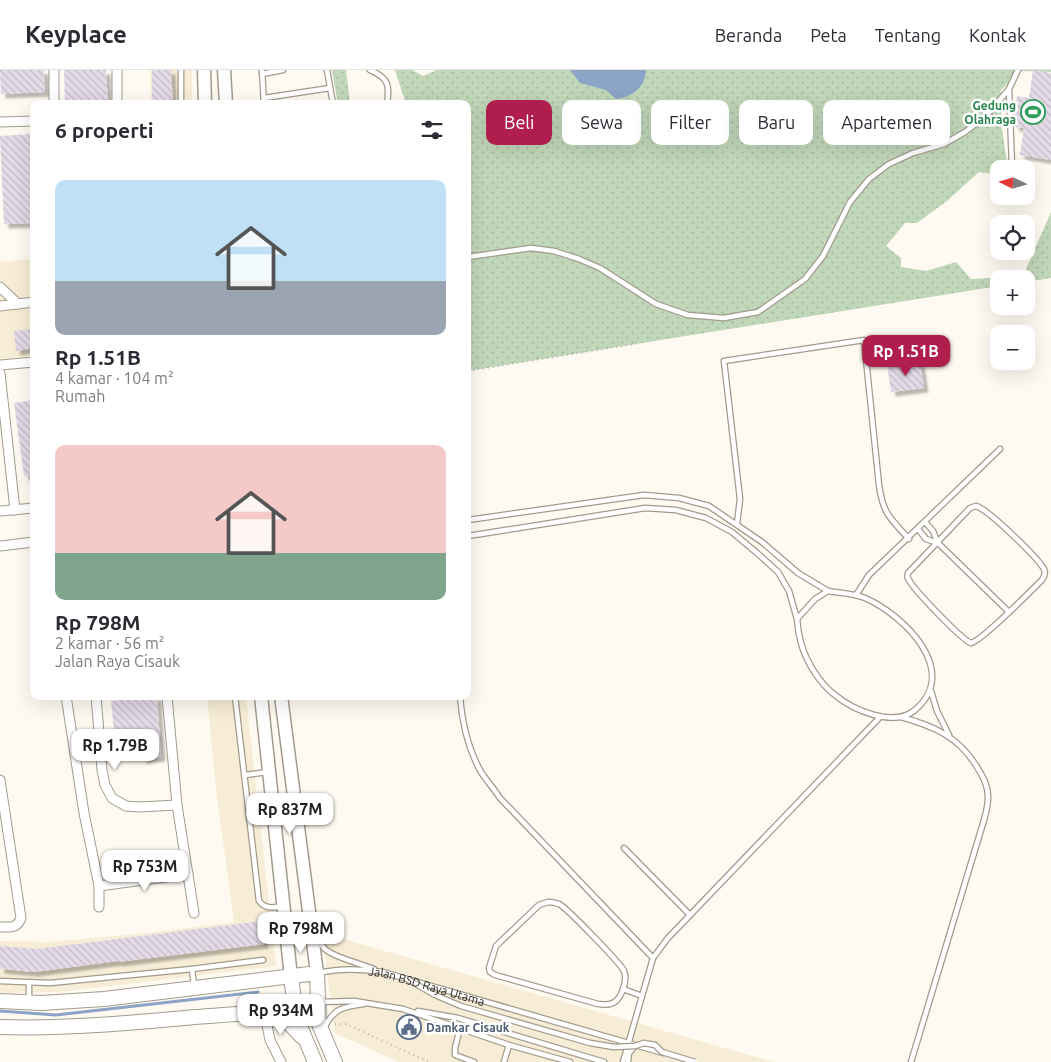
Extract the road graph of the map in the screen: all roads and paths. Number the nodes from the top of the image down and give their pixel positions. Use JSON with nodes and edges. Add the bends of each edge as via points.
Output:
{"nodes":[{"id":1,"x":54,"y":70,"type":"edge"},
{"id":2,"x":117,"y":70,"type":"edge"},
{"id":3,"x":181,"y":70,"type":"edge"},
{"id":4,"x":204,"y":70,"type":"edge"},
{"id":5,"x":224,"y":70,"type":"edge"},
{"id":6,"x":283,"y":70,"type":"edge"},
{"id":7,"x":327,"y":70,"type":"edge"},
{"id":8,"x":370,"y":70,"type":"edge"},
{"id":9,"x":1018,"y":70,"type":"edge"},
{"id":10,"x":262,"y":72,"type":"edge"},
{"id":11,"x":330,"y":88,"type":"junction"},
{"id":12,"x":1008,"y":89,"type":"junction"},
{"id":13,"x":54,"y":100,"type":"edge"},
{"id":14,"x":117,"y":100,"type":"edge"},
{"id":15,"x":181,"y":100,"type":"edge"},
{"id":16,"x":205,"y":100,"type":"edge"},
{"id":17,"x":226,"y":100,"type":"edge"},
{"id":18,"x":264,"y":100,"type":"edge"},
{"id":19,"x":269,"y":100,"type":"edge"},
{"id":20,"x":332,"y":100,"type":"edge"},
{"id":21,"x":388,"y":100,"type":"edge"},
{"id":22,"x":986,"y":116,"type":"junction"},
{"id":23,"x":30,"y":121,"type":"edge"},
{"id":24,"x":1010,"y":121,"type":"junction"},
{"id":25,"x":0,"y":122,"type":"edge"},
{"id":26,"x":1012,"y":160,"type":"edge"},
{"id":27,"x":471,"y":257,"type":"edge"},
{"id":28,"x":0,"y":287,"type":"edge"},
{"id":29,"x":30,"y":302,"type":"edge"},
{"id":30,"x":18,"y":304,"type":"junction"},
{"id":31,"x":0,"y":306,"type":"edge"},
{"id":32,"x":641,"y":344,"type":"dead end"},
{"id":33,"x":30,"y":362,"type":"edge"},
{"id":34,"x":0,"y":365,"type":"edge"},
{"id":35,"x":471,"y":371,"type":"edge"},
{"id":36,"x":0,"y":373,"type":"edge"},
{"id":37,"x":1000,"y":449,"type":"dead end"},
{"id":38,"x":30,"y":508,"type":"edge"},
{"id":39,"x":15,"y":510,"type":"junction"},
{"id":40,"x":0,"y":511,"type":"edge"},
{"id":41,"x":471,"y":520,"type":"edge"},
{"id":42,"x":925,"y":522,"type":"junction"},
{"id":43,"x":737,"y":524,"type":"junction"},
{"id":44,"x":918,"y":529,"type":"junction"},
{"id":45,"x":471,"y":536,"type":"edge"},
{"id":46,"x":909,"y":539,"type":"junction"},
{"id":47,"x":30,"y":542,"type":"edge"},
{"id":48,"x":938,"y":543,"type":"junction"},
{"id":49,"x":0,"y":546,"type":"edge"},
{"id":50,"x":828,"y":591,"type":"junction"},
{"id":51,"x":856,"y":595,"type":"junction"},
{"id":52,"x":1009,"y":612,"type":"junction"},
{"id":53,"x":797,"y":619,"type":"junction"},
{"id":54,"x":931,"y":691,"type":"junction"},
{"id":55,"x":67,"y":700,"type":"edge"},
{"id":56,"x":96,"y":700,"type":"edge"},
{"id":57,"x":167,"y":700,"type":"edge"},
{"id":58,"x":236,"y":700,"type":"edge"},
{"id":59,"x":262,"y":700,"type":"edge"},
{"id":60,"x":282,"y":700,"type":"edge"},
{"id":61,"x":460,"y":700,"type":"edge"},
{"id":62,"x":880,"y":717,"type":"junction"},
{"id":63,"x":901,"y":717,"type":"junction"},
{"id":64,"x":949,"y":736,"type":"junction"},
{"id":65,"x":269,"y":772,"type":"junction"},
{"id":66,"x":245,"y":776,"type":"junction"},
{"id":67,"x":0,"y":780,"type":"edge"},
{"id":68,"x":177,"y":805,"type":"junction"},
{"id":69,"x":624,"y":848,"type":"dead end"},
{"id":70,"x":188,"y":874,"type":"junction"},
{"id":71,"x":98,"y":886,"type":"junction"},
{"id":72,"x":99,"y":906,"type":"dead end"},
{"id":73,"x":283,"y":906,"type":"junction"},
{"id":74,"x":194,"y":913,"type":"dead end"},
{"id":75,"x":690,"y":915,"type":"junction"},
{"id":76,"x":0,"y":927,"type":"edge"},
{"id":77,"x":312,"y":932,"type":"junction"},
{"id":78,"x":653,"y":958,"type":"junction"},
{"id":79,"x":263,"y":960,"type":"dead end"},
{"id":80,"x":192,"y":969,"type":"junction"},
{"id":81,"x":383,"y":972,"type":"junction"},
{"id":82,"x":317,"y":973,"type":"junction"},
{"id":83,"x":291,"y":977,"type":"junction"},
{"id":84,"x":409,"y":980,"type":"junction"},
{"id":85,"x":0,"y":981,"type":"edge"},
{"id":86,"x":29,"y":982,"type":"junction"},
{"id":87,"x":195,"y":987,"type":"junction"},
{"id":88,"x":623,"y":989,"type":"junction"},
{"id":89,"x":642,"y":996,"type":"junction"},
{"id":90,"x":0,"y":1001,"type":"edge"},
{"id":91,"x":29,"y":1002,"type":"junction"},
{"id":92,"x":317,"y":1003,"type":"junction"},
{"id":93,"x":367,"y":1003,"type":"junction"},
{"id":94,"x":295,"y":1008,"type":"junction"},
{"id":95,"x":403,"y":1009,"type":"junction"},
{"id":96,"x":250,"y":1012,"type":"junction"},
{"id":97,"x":265,"y":1015,"type":"junction"},
{"id":98,"x":0,"y":1027,"type":"edge"},
{"id":99,"x":460,"y":1028,"type":"junction"},
{"id":100,"x":324,"y":1029,"type":"junction"},
{"id":101,"x":307,"y":1043,"type":"junction"},
{"id":102,"x":628,"y":1044,"type":"junction"},
{"id":103,"x":509,"y":1045,"type":"junction"},
{"id":104,"x":635,"y":1046,"type":"junction"},
{"id":105,"x":281,"y":1062,"type":"edge"},
{"id":106,"x":315,"y":1062,"type":"edge"},
{"id":107,"x":335,"y":1062,"type":"edge"},
{"id":108,"x":429,"y":1062,"type":"edge"},
{"id":109,"x":474,"y":1062,"type":"edge"},
{"id":110,"x":504,"y":1062,"type":"edge"},
{"id":111,"x":570,"y":1062,"type":"edge"},
{"id":112,"x":604,"y":1062,"type":"edge"},
{"id":113,"x":623,"y":1062,"type":"edge"},
{"id":114,"x":628,"y":1062,"type":"edge"},
{"id":115,"x":697,"y":1062,"type":"edge"},
{"id":116,"x":911,"y":1062,"type":"edge"}],
"edges":[{"from":1,"to":13,"type":"street"},
{"from":2,"to":14,"type":"street"},
{"from":3,"to":15,"type":"lane"},
{"from":4,"to":16,"type":"main road"},
{"from":5,"to":17,"type":"main road"},
{"from":6,"to":10,"type":"lane"},
{"from":7,"to":11,"type":"lane"},
{"from":8,"to":21,"type":"lane","via":[[382,76],[387,83]]},
{"from":9,"to":12,"type":"lane"},
{"from":10,"to":18,"type":"lane"},
{"from":11,"to":19,"type":"lane"},
{"from":11,"to":20,"type":"lane"},
{"from":12,"to":22,"type":"lane"},
{"from":12,"to":24,"type":"lane"},
{"from":22,"to":24,"type":"lane"},
{"from":22,"to":27,"type":"lane","via":[[944,144],[889,164],[868,180],[850,202],[823,256],[805,279],[758,312],[724,318],[688,315],[656,304],[600,268],[554,251],[531,248]]},
{"from":23,"to":25,"type":"street"},
{"from":24,"to":26,"type":"lane"},
{"from":28,"to":30,"type":"street"},
{"from":29,"to":30,"type":"street"},
{"from":30,"to":31,"type":"street"},
{"from":32,"to":35,"type":"path"},
{"from":33,"to":34,"type":"street"},
{"from":36,"to":39,"type":"street"},
{"from":37,"to":42,"type":"lane"},
{"from":38,"to":39,"type":"street"},
{"from":39,"to":40,"type":"street"},
{"from":41,"to":43,"type":"lane","via":[[644,496],[679,498],[709,506]]},
{"from":42,"to":44,"type":"lane"},
{"from":42,"to":48,"type":"lane"},
{"from":43,"to":46,"type":"lane","via":[[740,499],[724,361],[864,340],[882,505]]},
{"from":43,"to":50,"type":"lane","via":[[798,573]]},
{"from":44,"to":46,"type":"lane"},
{"from":44,"to":48,"type":"lane","via":[[926,539]]},
{"from":45,"to":53,"type":"lane","via":[[645,508],[676,510],[706,518],[732,532],[757,553],[778,572],[789,591]]},
{"from":46,"to":51,"type":"lane","via":[[870,575]]},
{"from":47,"to":49,"type":"street"},
{"from":48,"to":52,"type":"lane"},
{"from":48,"to":52,"type":"lane","via":[[908,573],[908,577],[963,638],[975,642]]},
{"from":48,"to":52,"type":"lane","via":[[970,508],[980,507],[996,519],[1040,564],[1045,574]]},
{"from":50,"to":51,"type":"lane"},
{"from":50,"to":53,"type":"lane","via":[[815,599]]},
{"from":51,"to":54,"type":"lane","via":[[888,612],[919,640],[929,657],[933,678]]},
{"from":53,"to":62,"type":"lane","via":[[807,660],[834,695]]},
{"from":54,"to":63,"type":"lane","via":[[914,711]]},
{"from":54,"to":64,"type":"lane"},
{"from":55,"to":71,"type":"street"},
{"from":56,"to":68,"type":"street","via":[[102,770],[112,798],[126,806]]},
{"from":57,"to":68,"type":"street"},
{"from":58,"to":66,"type":"lane"},
{"from":59,"to":65,"type":"main road"},
{"from":60,"to":77,"type":"main road"},
{"from":61,"to":78,"type":"lane","via":[[468,740],[481,771],[500,798]]},
{"from":62,"to":63,"type":"lane"},
{"from":62,"to":75,"type":"lane"},
{"from":63,"to":64,"type":"lane"},
{"from":64,"to":116,"type":"lane","via":[[970,755],[985,781],[988,797],[984,820]]},
{"from":65,"to":66,"type":"lane"},
{"from":65,"to":73,"type":"main road"},
{"from":66,"to":73,"type":"lane","via":[[260,901],[269,908]]},
{"from":67,"to":76,"type":"street","via":[[21,918],[18,925]]},
{"from":68,"to":70,"type":"street"},
{"from":69,"to":75,"type":"lane"},
{"from":70,"to":71,"type":"street"},
{"from":70,"to":74,"type":"street"},
{"from":71,"to":72,"type":"street"},
{"from":73,"to":83,"type":"main road"},
{"from":75,"to":78,"type":"lane"},
{"from":77,"to":81,"type":"lane","via":[[335,956]]},
{"from":77,"to":82,"type":"main road"},
{"from":78,"to":89,"type":"lane"},
{"from":79,"to":80,"type":"lane"},
{"from":80,"to":86,"type":"lane","via":[[50,983]]},
{"from":80,"to":87,"type":"lane"},
{"from":81,"to":82,"type":"lane","name":"Jalan BSD Raya Utama","via":[[338,969]]},
{"from":81,"to":84,"type":"lane","name":"Jalan BSD Raya Utama"},
{"from":82,"to":83,"type":"main road","name":"Jalan BSD Raya Utama"},
{"from":82,"to":92,"type":"main road"},
{"from":83,"to":87,"type":"main road","name":"Jalan BSD Raya Utama"},
{"from":83,"to":94,"type":"main road"},
{"from":84,"to":102,"type":"lane","name":"Jalan BSD Raya Utama"},
{"from":84,"to":104,"type":"lane","bridge":true,"via":[[461,1006],[590,1043]]},
{"from":85,"to":86,"type":"lane"},
{"from":86,"to":91,"type":"lane"},
{"from":87,"to":91,"type":"main road","name":"Jalan BSD Raya Utama","via":[[104,998]]},
{"from":88,"to":88,"type":"lane","via":[[624,971],[612,957],[560,905],[548,902],[539,905],[496,946],[489,968],[495,975],[598,1004],[611,1004]]},
{"from":88,"to":89,"type":"lane"},
{"from":89,"to":102,"type":"lane"},
{"from":90,"to":91,"type":"main road","name":"Jalan BSD Raya Utama"},
{"from":92,"to":93,"type":"lane"},
{"from":92,"to":94,"type":"main road"},
{"from":92,"to":100,"type":"main road","via":[[319,1024]]},
{"from":93,"to":95,"type":"lane"},
{"from":93,"to":100,"type":"lane","via":[[341,1008],[329,1017]]},
{"from":94,"to":96,"type":"main road"},
{"from":94,"to":101,"type":"main road"},
{"from":95,"to":99,"type":"lane"},
{"from":95,"to":112,"type":"lane","via":[[458,1018]]},
{"from":96,"to":97,"type":"main road"},
{"from":96,"to":98,"type":"main road","via":[[114,1024]]},
{"from":97,"to":101,"type":"main road","via":[[286,1020]]},
{"from":97,"to":105,"type":"street","via":[[270,1040]]},
{"from":99,"to":103,"type":"lane"},
{"from":99,"to":109,"type":"lane","via":[[456,1055]]},
{"from":100,"to":107,"type":"main road"},
{"from":100,"to":108,"type":"path","via":[[346,1024]]},
{"from":101,"to":106,"type":"main road"},
{"from":102,"to":113,"type":"lane"},
{"from":102,"to":115,"type":"lane","name":"Jalan BSD Raya Utama"},
{"from":103,"to":110,"type":"lane"},
{"from":103,"to":111,"type":"lane"},
{"from":104,"to":114,"type":"lane","via":[[629,1053]]},
{"from":104,"to":115,"type":"lane","bridge":true,"via":[[644,1042],[655,1045],[662,1052]]}]}
